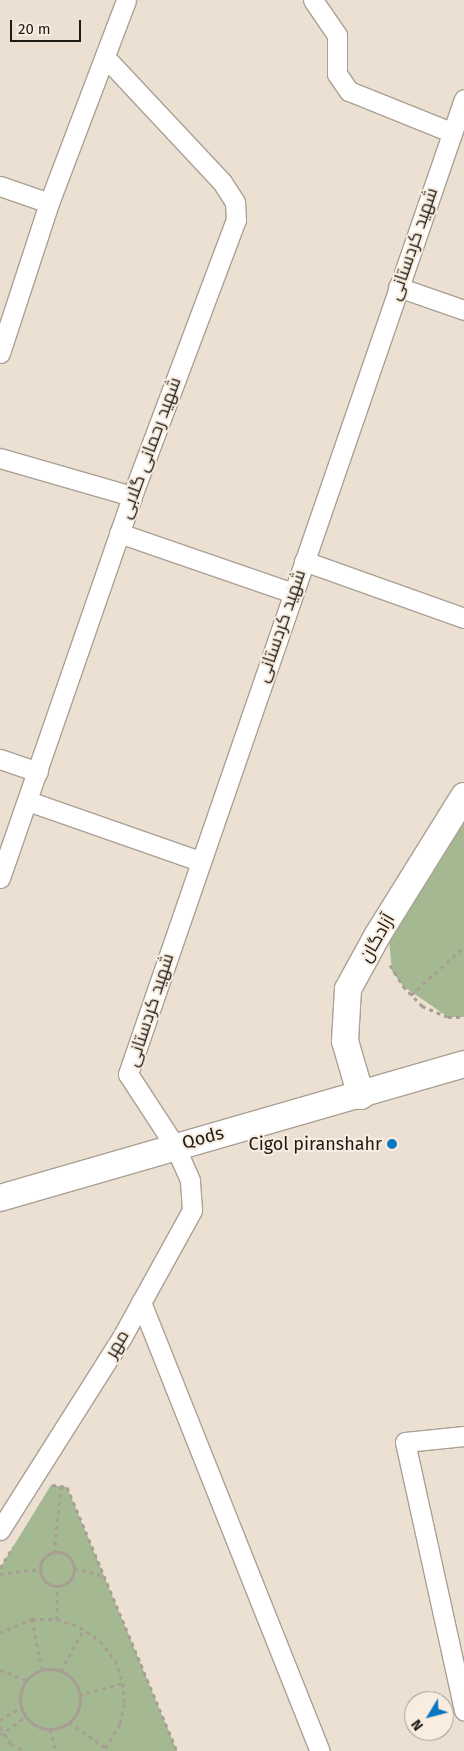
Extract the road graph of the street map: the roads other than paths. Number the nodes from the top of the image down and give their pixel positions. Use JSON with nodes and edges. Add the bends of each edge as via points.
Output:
{"nodes":[{"id":1,"x":126,"y":0,"type":"edge"},
{"id":2,"x":313,"y":0,"type":"edge"},
{"id":3,"x":106,"y":58,"type":"junction"},
{"id":4,"x":464,"y":98,"type":"edge"},
{"id":5,"x":451,"y":132,"type":"junction"},
{"id":6,"x":0,"y":186,"type":"edge"},
{"id":7,"x":50,"y":203,"type":"junction"},
{"id":8,"x":398,"y":287,"type":"junction"},
{"id":9,"x":464,"y":310,"type":"edge"},
{"id":10,"x":0,"y":353,"type":"edge"},
{"id":11,"x":0,"y":458,"type":"edge"},
{"id":12,"x":132,"y":496,"type":"junction"},
{"id":13,"x":119,"y":534,"type":"junction"},
{"id":14,"x":304,"y":561,"type":"junction"},
{"id":15,"x":293,"y":593,"type":"junction"},
{"id":16,"x":464,"y":618,"type":"edge"},
{"id":17,"x":0,"y":759,"type":"edge"},
{"id":18,"x":38,"y":772,"type":"junction"},
{"id":19,"x":464,"y":796,"type":"edge"},
{"id":20,"x":28,"y":801,"type":"junction"},
{"id":21,"x":199,"y":861,"type":"junction"},
{"id":22,"x":0,"y":878,"type":"edge"},
{"id":23,"x":464,"y":1064,"type":"edge"},
{"id":24,"x":362,"y":1096,"type":"junction"},
{"id":25,"x":176,"y":1146,"type":"junction"},
{"id":26,"x":0,"y":1198,"type":"edge"},
{"id":27,"x":140,"y":1302,"type":"junction"},
{"id":28,"x":464,"y":1436,"type":"edge"},
{"id":29,"x":0,"y":1530,"type":"edge"},
{"id":30,"x":464,"y":1711,"type":"edge"},
{"id":31,"x":320,"y":1751,"type":"edge"}],
"edges":[{"from":1,"to":3,"type":"street"},
{"from":2,"to":5,"type":"street","via":[[337,35],[336,74],[350,91]]},
{"from":3,"to":7,"type":"street"},
{"from":3,"to":12,"type":"street","name":"شهید رحمانی گلابی","via":[[222,182],[234,202],[236,220]]},
{"from":4,"to":5,"type":"street","name":"شهید کردستانی"},
{"from":5,"to":8,"type":"street","name":"شهید کردستانی"},
{"from":6,"to":7,"type":"street"},
{"from":7,"to":10,"type":"street"},
{"from":8,"to":9,"type":"street"},
{"from":8,"to":14,"type":"street","name":"شهید کردستانی"},
{"from":11,"to":12,"type":"street"},
{"from":12,"to":13,"type":"street","name":"شهید رحمانی گلابی"},
{"from":13,"to":15,"type":"street"},
{"from":13,"to":18,"type":"street","name":"شهید رحمانی گلابی"},
{"from":14,"to":15,"type":"street","name":"شهید کردستانی"},
{"from":14,"to":16,"type":"street"},
{"from":15,"to":21,"type":"street","name":"شهید کردستانی"},
{"from":17,"to":18,"type":"street"},
{"from":18,"to":20,"type":"street","name":"شهید رحمانی گلابی"},
{"from":19,"to":24,"type":"main road","name":"آزادگان","via":[[376,936],[348,989],[345,1041]]},
{"from":20,"to":21,"type":"street"},
{"from":20,"to":22,"type":"street","name":"شهید رحمانی گلابی"},
{"from":21,"to":25,"type":"street","name":"شهید کردستانی","via":[[128,1074]]},
{"from":23,"to":24,"type":"main road","name":"Qods"},
{"from":24,"to":25,"type":"main road","name":"Qods"},
{"from":25,"to":26,"type":"main road","name":"Qods"},
{"from":25,"to":27,"type":"street","name":"مهر","via":[[190,1180],[192,1210]]},
{"from":27,"to":29,"type":"street","name":"مهر"},
{"from":27,"to":31,"type":"street"},
{"from":28,"to":30,"type":"street","via":[[405,1442]]}]}
